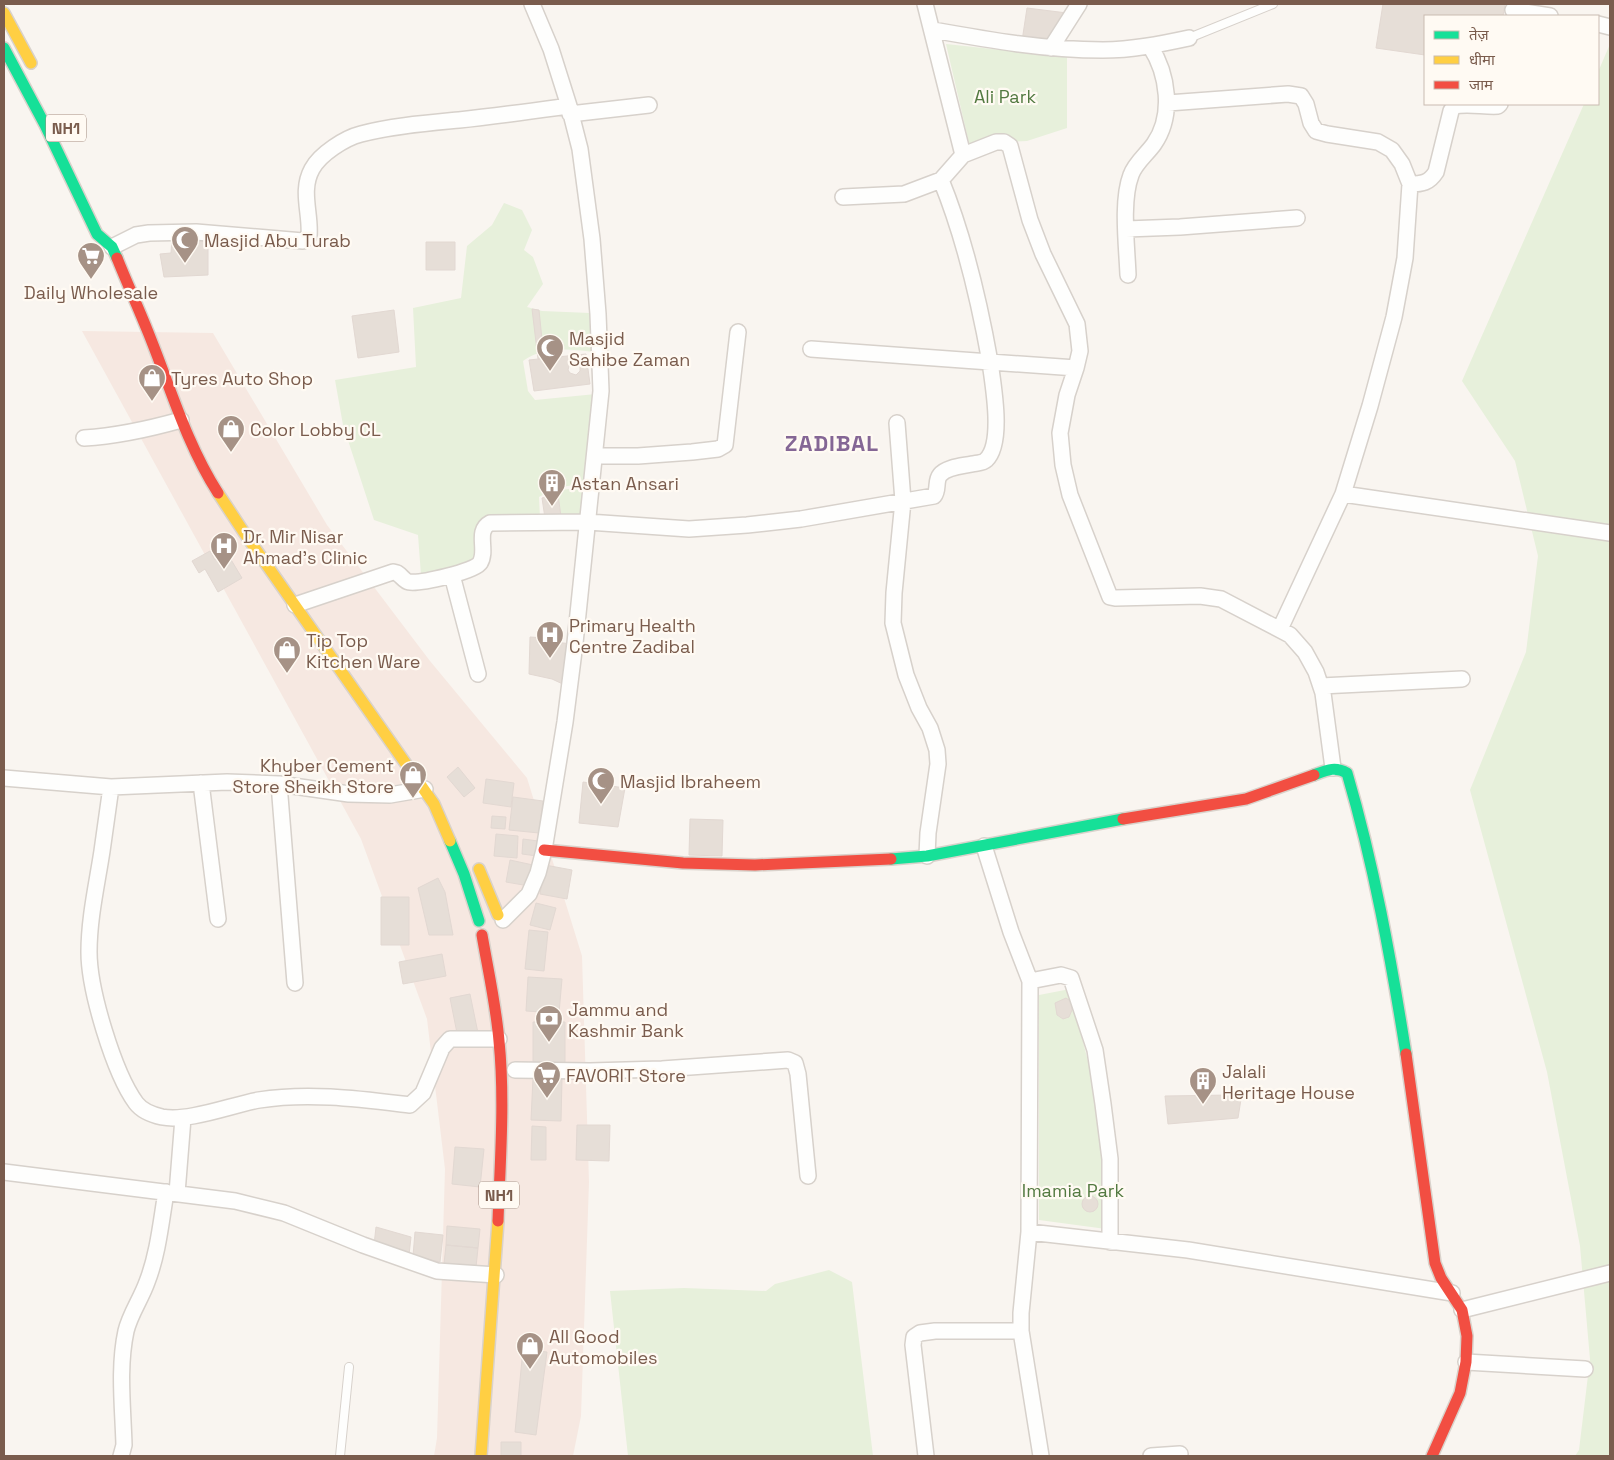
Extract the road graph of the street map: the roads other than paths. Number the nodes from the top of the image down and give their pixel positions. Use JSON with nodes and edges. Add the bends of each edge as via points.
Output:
{"nodes":[{"id":1,"x":532,"y":4,"type":"edge"},
{"id":2,"x":925,"y":4,"type":"edge"},
{"id":3,"x":1079,"y":4,"type":"edge"},
{"id":4,"x":1273,"y":4,"type":"edge"},
{"id":5,"x":1513,"y":10,"type":"edge"},
{"id":6,"x":4,"y":13,"type":"edge"},
{"id":7,"x":1544,"y":15,"type":"edge"},
{"id":8,"x":933,"y":30,"type":"junction"},
{"id":9,"x":1190,"y":38,"type":"joint"},
{"id":10,"x":1150,"y":46,"type":"junction"},
{"id":11,"x":4,"y":48,"type":"edge"},
{"id":12,"x":1051,"y":48,"type":"junction"},
{"id":13,"x":38,"y":76,"type":"dead end"},
{"id":14,"x":1168,"y":102,"type":"junction"},
{"id":15,"x":649,"y":105,"type":"dead end"},
{"id":16,"x":1462,"y":105,"type":"edge"},
{"id":17,"x":1462,"y":105,"type":"edge"},
{"id":18,"x":1499,"y":105,"type":"edge"},
{"id":19,"x":569,"y":110,"type":"junction"},
{"id":20,"x":963,"y":155,"type":"junction"},
{"id":21,"x":941,"y":180,"type":"junction"},
{"id":22,"x":1410,"y":184,"type":"junction"},
{"id":23,"x":842,"y":197,"type":"dead end"},
{"id":24,"x":1297,"y":218,"type":"dead end"},
{"id":25,"x":114,"y":229,"type":"dead end"},
{"id":26,"x":1126,"y":229,"type":"junction"},
{"id":27,"x":112,"y":248,"type":"junction"},
{"id":28,"x":1128,"y":275,"type":"dead end"},
{"id":29,"x":738,"y":332,"type":"dead end"},
{"id":30,"x":811,"y":349,"type":"dead end"},
{"id":31,"x":990,"y":362,"type":"junction"},
{"id":32,"x":1076,"y":368,"type":"junction"},
{"id":33,"x":181,"y":420,"type":"junction"},
{"id":34,"x":897,"y":423,"type":"dead end"},
{"id":35,"x":84,"y":438,"type":"dead end"},
{"id":36,"x":595,"y":456,"type":"junction"},
{"id":37,"x":1343,"y":494,"type":"junction"},
{"id":38,"x":903,"y":501,"type":"junction"},
{"id":39,"x":588,"y":522,"type":"junction"},
{"id":40,"x":1610,"y":533,"type":"edge"},
{"id":41,"x":452,"y":575,"type":"junction"},
{"id":42,"x":295,"y":605,"type":"junction"},
{"id":43,"x":1280,"y":629,"type":"junction"},
{"id":44,"x":478,"y":674,"type":"dead end"},
{"id":45,"x":1462,"y":679,"type":"dead end"},
{"id":46,"x":1321,"y":686,"type":"junction"},
{"id":47,"x":1333,"y":768,"type":"junction"},
{"id":48,"x":4,"y":778,"type":"edge"},
{"id":49,"x":201,"y":783,"type":"junction"},
{"id":50,"x":278,"y":784,"type":"junction"},
{"id":51,"x":111,"y":787,"type":"junction"},
{"id":52,"x":425,"y":789,"type":"junction"},
{"id":53,"x":434,"y":804,"type":"junction"},
{"id":54,"x":454,"y":818,"type":"dead end"},
{"id":55,"x":984,"y":846,"type":"junction"},
{"id":56,"x":544,"y":850,"type":"junction"},
{"id":57,"x":927,"y":856,"type":"junction"},
{"id":58,"x":474,"y":859,"type":"dead end"},
{"id":59,"x":218,"y":919,"type":"dead end"},
{"id":60,"x":479,"y":921,"type":"junction"},
{"id":61,"x":501,"y":923,"type":"junction"},
{"id":62,"x":1030,"y":981,"type":"junction"},
{"id":63,"x":295,"y":983,"type":"dead end"},
{"id":64,"x":499,"y":1039,"type":"junction"},
{"id":65,"x":515,"y":1071,"type":"dead end"},
{"id":66,"x":183,"y":1118,"type":"junction"},
{"id":67,"x":4,"y":1172,"type":"edge"},
{"id":68,"x":808,"y":1176,"type":"dead end"},
{"id":69,"x":171,"y":1193,"type":"junction"},
{"id":70,"x":1029,"y":1232,"type":"junction"},
{"id":71,"x":1110,"y":1242,"type":"junction"},
{"id":72,"x":1610,"y":1273,"type":"edge"},
{"id":73,"x":496,"y":1275,"type":"junction"},
{"id":74,"x":1452,"y":1293,"type":"junction"},
{"id":75,"x":1462,"y":1310,"type":"junction"},
{"id":76,"x":1021,"y":1331,"type":"junction"},
{"id":77,"x":1466,"y":1362,"type":"junction"},
{"id":78,"x":349,"y":1367,"type":"dead end"},
{"id":79,"x":1585,"y":1369,"type":"dead end"},
{"id":80,"x":496,"y":1401,"type":"dead end"},
{"id":81,"x":1180,"y":1454,"type":"dead end"},
{"id":82,"x":121,"y":1456,"type":"edge"},
{"id":83,"x":340,"y":1456,"type":"edge"},
{"id":84,"x":481,"y":1456,"type":"edge"},
{"id":85,"x":492,"y":1456,"type":"edge"},
{"id":86,"x":926,"y":1456,"type":"edge"},
{"id":87,"x":1041,"y":1456,"type":"edge"},
{"id":88,"x":1151,"y":1456,"type":"edge"},
{"id":89,"x":1432,"y":1456,"type":"edge"}],
"edges":[{"from":1,"to":19,"type":"street","via":[[551,49]]},
{"from":2,"to":8,"type":"street"},
{"from":3,"to":12,"type":"street"},
{"from":4,"to":9,"type":"lane"},
{"from":5,"to":7,"type":"street"},
{"from":6,"to":13,"type":"main road"},
{"from":8,"to":12,"type":"street"},
{"from":8,"to":20,"type":"street"},
{"from":9,"to":10,"type":"street"},
{"from":10,"to":12,"type":"street","via":[[1104,50]]},
{"from":10,"to":14,"type":"street","via":[[1159,59]]},
{"from":11,"to":27,"type":"main road","number":"NH1","via":[[97,234]]},
{"from":14,"to":22,"type":"street","via":[[1288,94],[1301,96],[1316,131],[1378,142],[1392,150]]},
{"from":14,"to":26,"type":"street","via":[[1155,144],[1131,174]]},
{"from":15,"to":19,"type":"street"},
{"from":16,"to":22,"type":"street","via":[[1454,106],[1451,111],[1432,180]]},
{"from":17,"to":18,"type":"street"},
{"from":19,"to":27,"type":"street","via":[[425,124],[360,134],[337,144],[312,168],[306,200],[310,229],[309,236],[303,241],[196,232],[150,233]]},
{"from":19,"to":36,"type":"street","via":[[580,149],[598,314],[600,391]]},
{"from":20,"to":21,"type":"street"},
{"from":20,"to":32,"type":"street","via":[[996,142],[1010,146],[1030,220],[1077,324],[1080,351]]},
{"from":21,"to":23,"type":"street","via":[[904,194]]},
{"from":21,"to":31,"type":"street","via":[[956,216],[969,263]]},
{"from":22,"to":37,"type":"street","via":[[1404,258],[1394,317]]},
{"from":24,"to":26,"type":"street"},
{"from":25,"to":27,"type":"main road","number":"NH1"},
{"from":26,"to":28,"type":"street"},
{"from":27,"to":33,"type":"main road","number":"NH1"},
{"from":29,"to":36,"type":"street","via":[[725,445],[710,450]]},
{"from":30,"to":31,"type":"street"},
{"from":31,"to":32,"type":"street"},
{"from":31,"to":38,"type":"street","via":[[996,410],[992,452],[985,461],[940,473],[934,496]]},
{"from":32,"to":43,"type":"street","via":[[1067,394],[1060,433],[1063,465],[1070,496],[1110,597],[1200,596],[1221,599]]},
{"from":33,"to":35,"type":"street","via":[[132,433]]},
{"from":33,"to":42,"type":"main road","number":"NH1","via":[[210,480]]},
{"from":34,"to":38,"type":"street"},
{"from":36,"to":39,"type":"street"},
{"from":37,"to":40,"type":"street"},
{"from":37,"to":43,"type":"street"},
{"from":38,"to":39,"type":"street","via":[[801,519],[689,529]]},
{"from":38,"to":57,"type":"street","via":[[894,623],[906,675],[930,728],[938,764]]},
{"from":39,"to":41,"type":"street","via":[[490,523],[483,530],[480,564]]},
{"from":39,"to":56,"type":"street","via":[[565,722]]},
{"from":41,"to":42,"type":"street","via":[[411,582],[392,572]]},
{"from":41,"to":44,"type":"street"},
{"from":42,"to":52,"type":"main road","number":"NH1"},
{"from":43,"to":46,"type":"street","via":[[1305,652]]},
{"from":45,"to":46,"type":"street"},
{"from":46,"to":47,"type":"street"},
{"from":47,"to":55,"type":"main road","via":[[1246,798],[1088,824]]},
{"from":47,"to":74,"type":"main road","via":[[1347,773],[1373,868],[1409,1070],[1435,1263]]},
{"from":48,"to":51,"type":"street"},
{"from":49,"to":50,"type":"street"},
{"from":49,"to":51,"type":"street"},
{"from":49,"to":59,"type":"street"},
{"from":50,"to":52,"type":"street","via":[[349,794],[390,795]]},
{"from":50,"to":63,"type":"street"},
{"from":51,"to":66,"type":"street","via":[[90,929],[89,954],[97,1000],[118,1070],[136,1103],[164,1118]]},
{"from":52,"to":53,"type":"main road","number":"NH1"},
{"from":53,"to":54,"type":"main road","number":"NH1"},
{"from":53,"to":60,"type":"main road","number":"NH1"},
{"from":55,"to":57,"type":"main road"},
{"from":55,"to":62,"type":"street"},
{"from":56,"to":57,"type":"main road","via":[[683,863],[755,865]]},
{"from":56,"to":61,"type":"street","via":[[529,894]]},
{"from":58,"to":61,"type":"main road"},
{"from":60,"to":61,"type":"main road","via":[[491,913]]},
{"from":60,"to":64,"type":"main road","number":"NH1","via":[[478,929],[487,937]]},
{"from":62,"to":70,"type":"street"},
{"from":62,"to":71,"type":"street","via":[[1061,975],[1071,978],[1095,1050],[1110,1159]]},
{"from":64,"to":66,"type":"street","via":[[450,1039],[442,1048],[423,1092],[410,1106],[352,1098],[291,1098],[260,1100]]},
{"from":64,"to":73,"type":"main road","number":"NH1"},
{"from":65,"to":68,"type":"street","via":[[662,1069],[788,1060],[795,1063],[798,1074]]},
{"from":66,"to":69,"type":"street"},
{"from":67,"to":69,"type":"street"},
{"from":69,"to":73,"type":"street","via":[[235,1201],[284,1213],[437,1271]]},
{"from":69,"to":82,"type":"street","via":[[147,1282],[131,1316],[124,1344],[124,1445]]},
{"from":70,"to":71,"type":"street"},
{"from":70,"to":76,"type":"street"},
{"from":71,"to":74,"type":"street","via":[[1188,1250]]},
{"from":72,"to":75,"type":"street"},
{"from":73,"to":84,"type":"main road","number":"NH1"},
{"from":74,"to":75,"type":"main road"},
{"from":75,"to":77,"type":"main road","via":[[1467,1336]]},
{"from":76,"to":86,"type":"street","via":[[935,1331],[914,1337]]},
{"from":76,"to":87,"type":"street"},
{"from":77,"to":79,"type":"street"},
{"from":77,"to":89,"type":"main road","via":[[1460,1393]]},
{"from":78,"to":83,"type":"lane"},
{"from":80,"to":85,"type":"main road"},
{"from":81,"to":88,"type":"street"}]}
